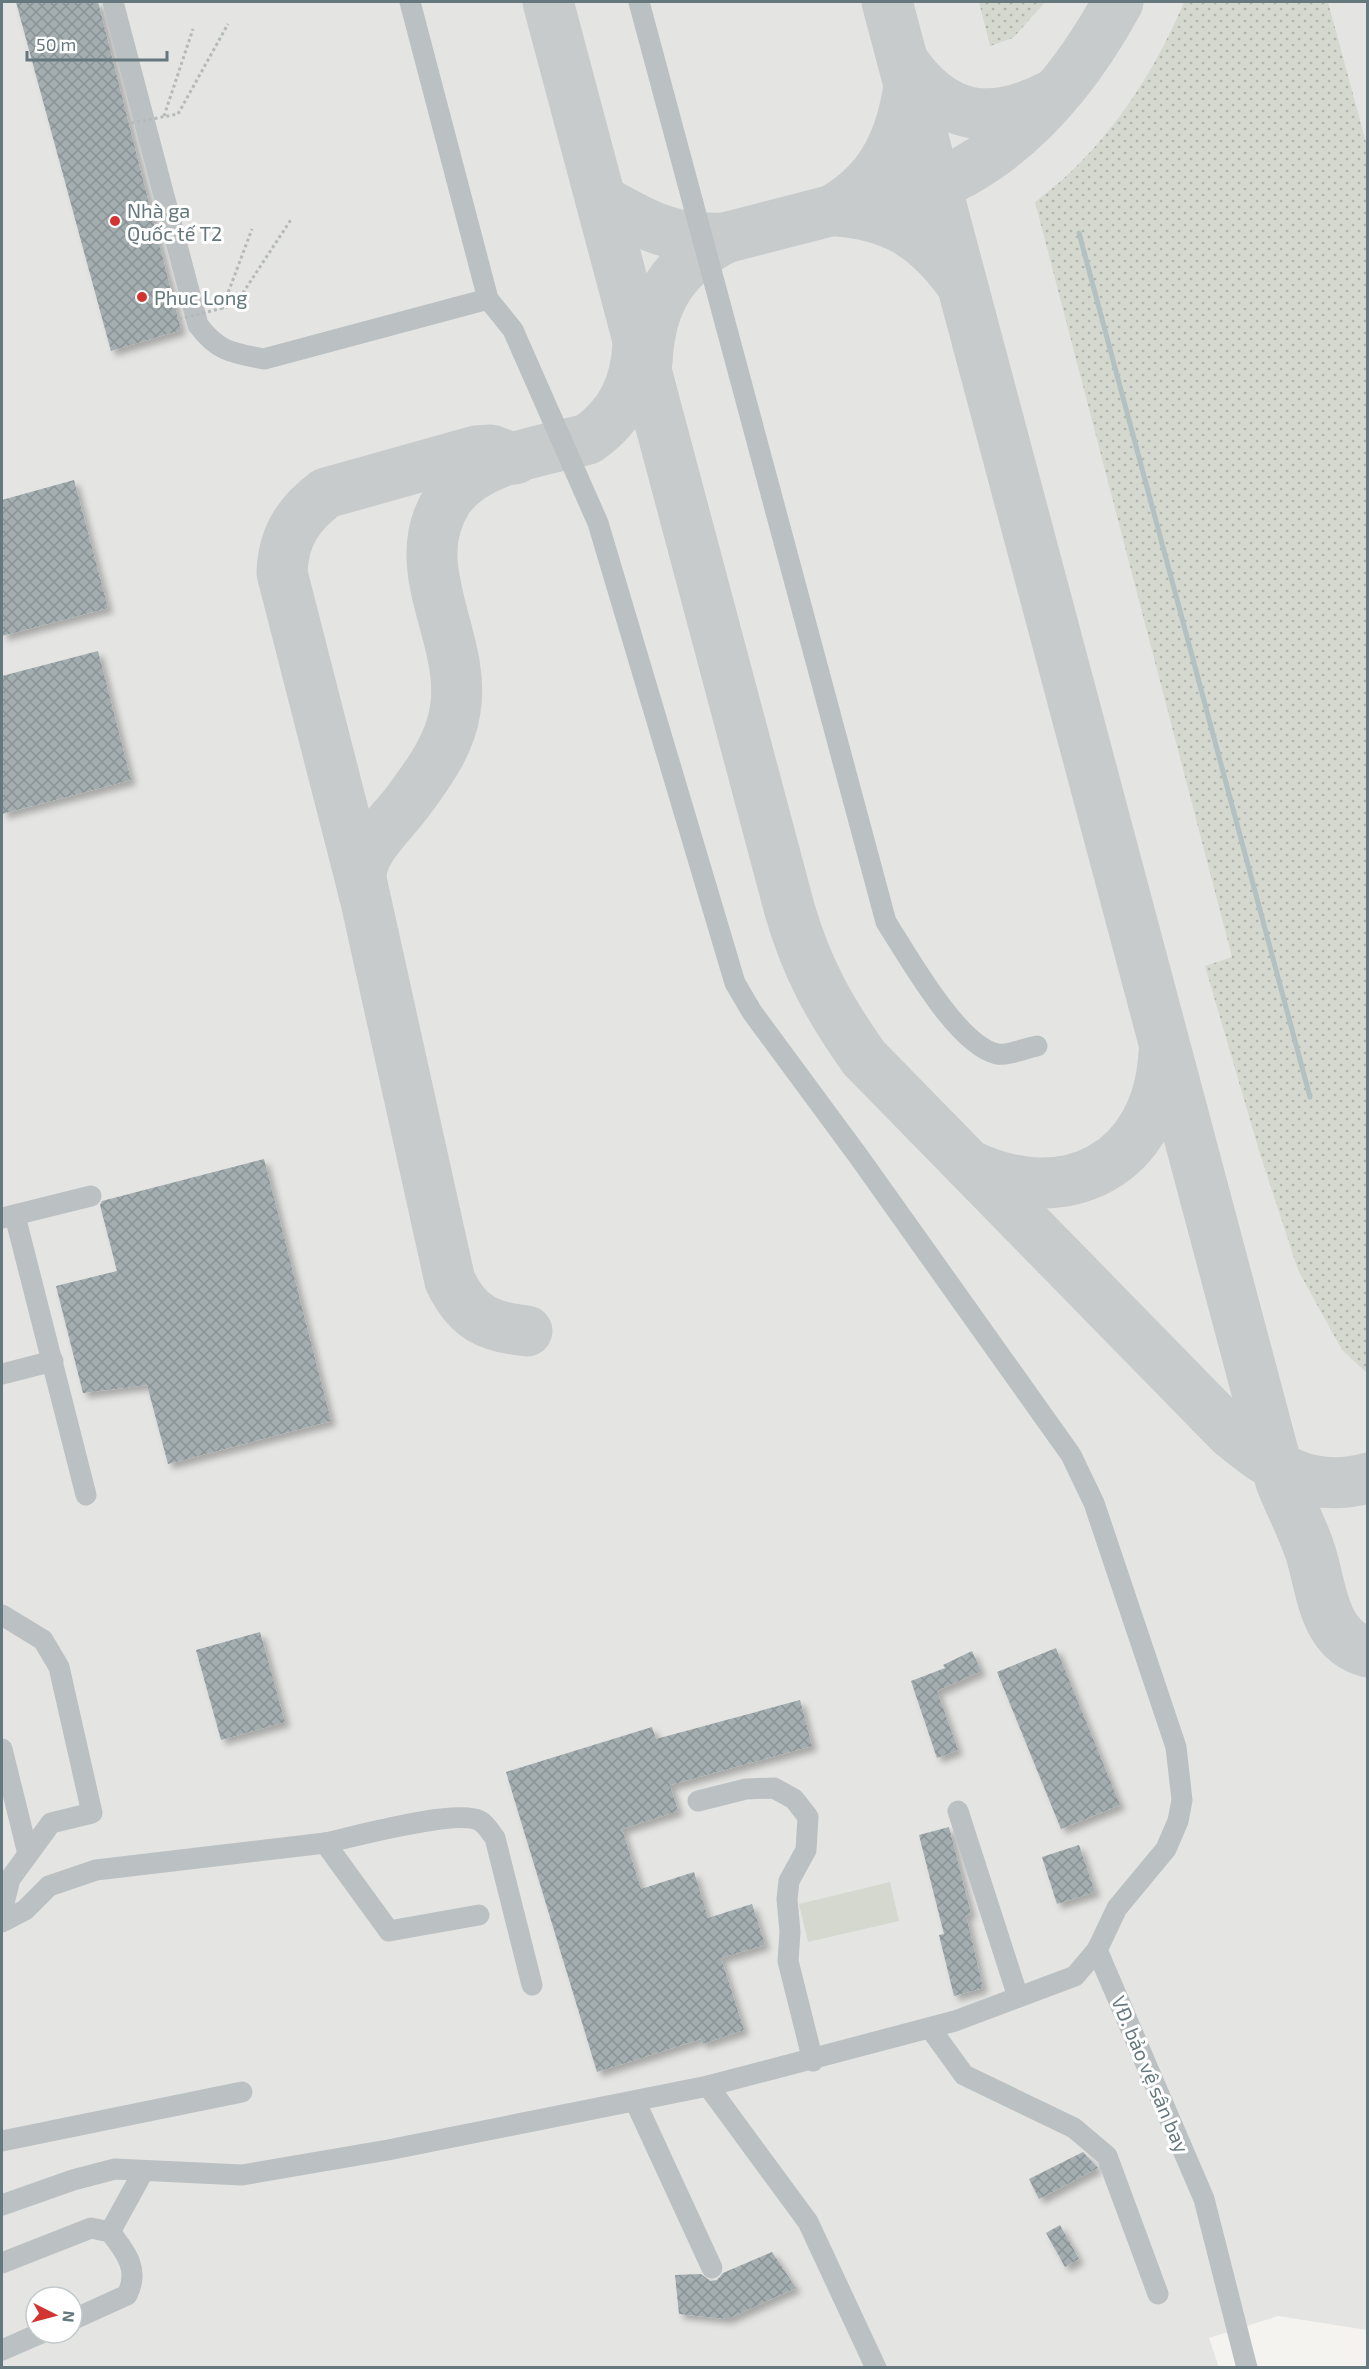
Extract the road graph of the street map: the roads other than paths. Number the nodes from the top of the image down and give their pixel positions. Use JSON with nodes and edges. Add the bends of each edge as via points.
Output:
{"nodes":[{"id":1,"x":113,"y":2,"type":"edge"},
{"id":2,"x":410,"y":2,"type":"edge"},
{"id":3,"x":639,"y":2,"type":"edge"},
{"id":4,"x":488,"y":299,"type":"junction"},
{"id":5,"x":1037,"y":1046,"type":"dead end"},
{"id":6,"x":91,"y":1196,"type":"dead end"},
{"id":7,"x":8,"y":1217,"type":"edge"},
{"id":8,"x":53,"y":1361,"type":"junction"},
{"id":9,"x":2,"y":1374,"type":"edge"},
{"id":10,"x":86,"y":1495,"type":"dead end"},
{"id":11,"x":2,"y":1615,"type":"edge"},
{"id":12,"x":2,"y":1749,"type":"edge"},
{"id":13,"x":698,"y":1801,"type":"dead end"},
{"id":14,"x":958,"y":1811,"type":"dead end"},
{"id":15,"x":325,"y":1843,"type":"junction"},
{"id":16,"x":28,"y":1854,"type":"junction"},
{"id":17,"x":2,"y":1911,"type":"edge"},
{"id":18,"x":479,"y":1915,"type":"dead end"},
{"id":19,"x":2,"y":1922,"type":"edge"},
{"id":20,"x":1096,"y":1950,"type":"junction"},
{"id":21,"x":532,"y":1985,"type":"dead end"},
{"id":22,"x":1018,"y":1997,"type":"junction"},
{"id":23,"x":930,"y":2028,"type":"junction"},
{"id":24,"x":813,"y":2061,"type":"junction"},
{"id":25,"x":708,"y":2086,"type":"junction"},
{"id":26,"x":242,"y":2092,"type":"dead end"},
{"id":27,"x":635,"y":2101,"type":"junction"},
{"id":28,"x":2,"y":2141,"type":"edge"},
{"id":29,"x":143,"y":2172,"type":"junction"},
{"id":30,"x":2,"y":2205,"type":"edge"},
{"id":31,"x":110,"y":2232,"type":"junction"},
{"id":32,"x":2,"y":2263,"type":"edge"},
{"id":33,"x":712,"y":2268,"type":"dead end"},
{"id":34,"x":1158,"y":2294,"type":"dead end"},
{"id":35,"x":84,"y":2315,"type":"edge"},
{"id":36,"x":24,"y":2340,"type":"edge"},
{"id":37,"x":2,"y":2350,"type":"edge"},
{"id":38,"x":876,"y":2367,"type":"edge"},
{"id":39,"x":1247,"y":2367,"type":"edge"}],
"edges":[{"from":1,"to":4,"type":"lane","via":[[198,325],[210,342],[227,351],[264,359]]},
{"from":2,"to":4,"type":"lane"},
{"from":3,"to":5,"type":"lane","via":[[886,921],[953,1022],[974,1043],[998,1054]]},
{"from":4,"to":20,"type":"lane","via":[[513,330],[598,523],[735,983],[752,1012],[1053,1427],[1077,1465],[1094,1503],[1176,1747],[1182,1800],[1166,1849],[1117,1908]]},
{"from":6,"to":7,"type":"lane"},
{"from":7,"to":8,"type":"lane"},
{"from":8,"to":9,"type":"lane"},
{"from":8,"to":10,"type":"lane"},
{"from":11,"to":16,"type":"lane","via":[[42,1640],[59,1667],[92,1813],[51,1823]]},
{"from":12,"to":16,"type":"lane"},
{"from":13,"to":24,"type":"lane","via":[[746,1789],[774,1788],[794,1799],[808,1817],[806,1850],[789,1881],[788,1961]]},
{"from":14,"to":22,"type":"lane"},
{"from":15,"to":18,"type":"lane","via":[[389,1931]]},
{"from":15,"to":19,"type":"lane","via":[[96,1870],[49,1886],[25,1910]]},
{"from":15,"to":21,"type":"lane","via":[[442,1818],[481,1821],[495,1838]]},
{"from":16,"to":17,"type":"lane","via":[[10,1879]]},
{"from":20,"to":22,"type":"lane","via":[[1075,1976]]},
{"from":20,"to":39,"type":"lane","name":"VĐ. bảo vệ sân bay","via":[[1204,2199]]},
{"from":22,"to":23,"type":"lane"},
{"from":23,"to":24,"type":"lane"},
{"from":23,"to":34,"type":"lane","via":[[964,2075],[1074,2128],[1107,2156]]},
{"from":24,"to":25,"type":"lane"},
{"from":25,"to":27,"type":"lane"},
{"from":25,"to":38,"type":"lane","via":[[808,2222]]},
{"from":26,"to":28,"type":"lane"},
{"from":27,"to":29,"type":"lane","via":[[242,2175]]},
{"from":27,"to":33,"type":"lane"},
{"from":29,"to":30,"type":"lane","via":[[115,2169]]},
{"from":29,"to":31,"type":"lane"},
{"from":31,"to":32,"type":"lane","via":[[91,2228]]},
{"from":31,"to":35,"type":"lane","via":[[132,2265],[131,2287],[127,2295]]},
{"from":36,"to":37,"type":"lane"}]}
